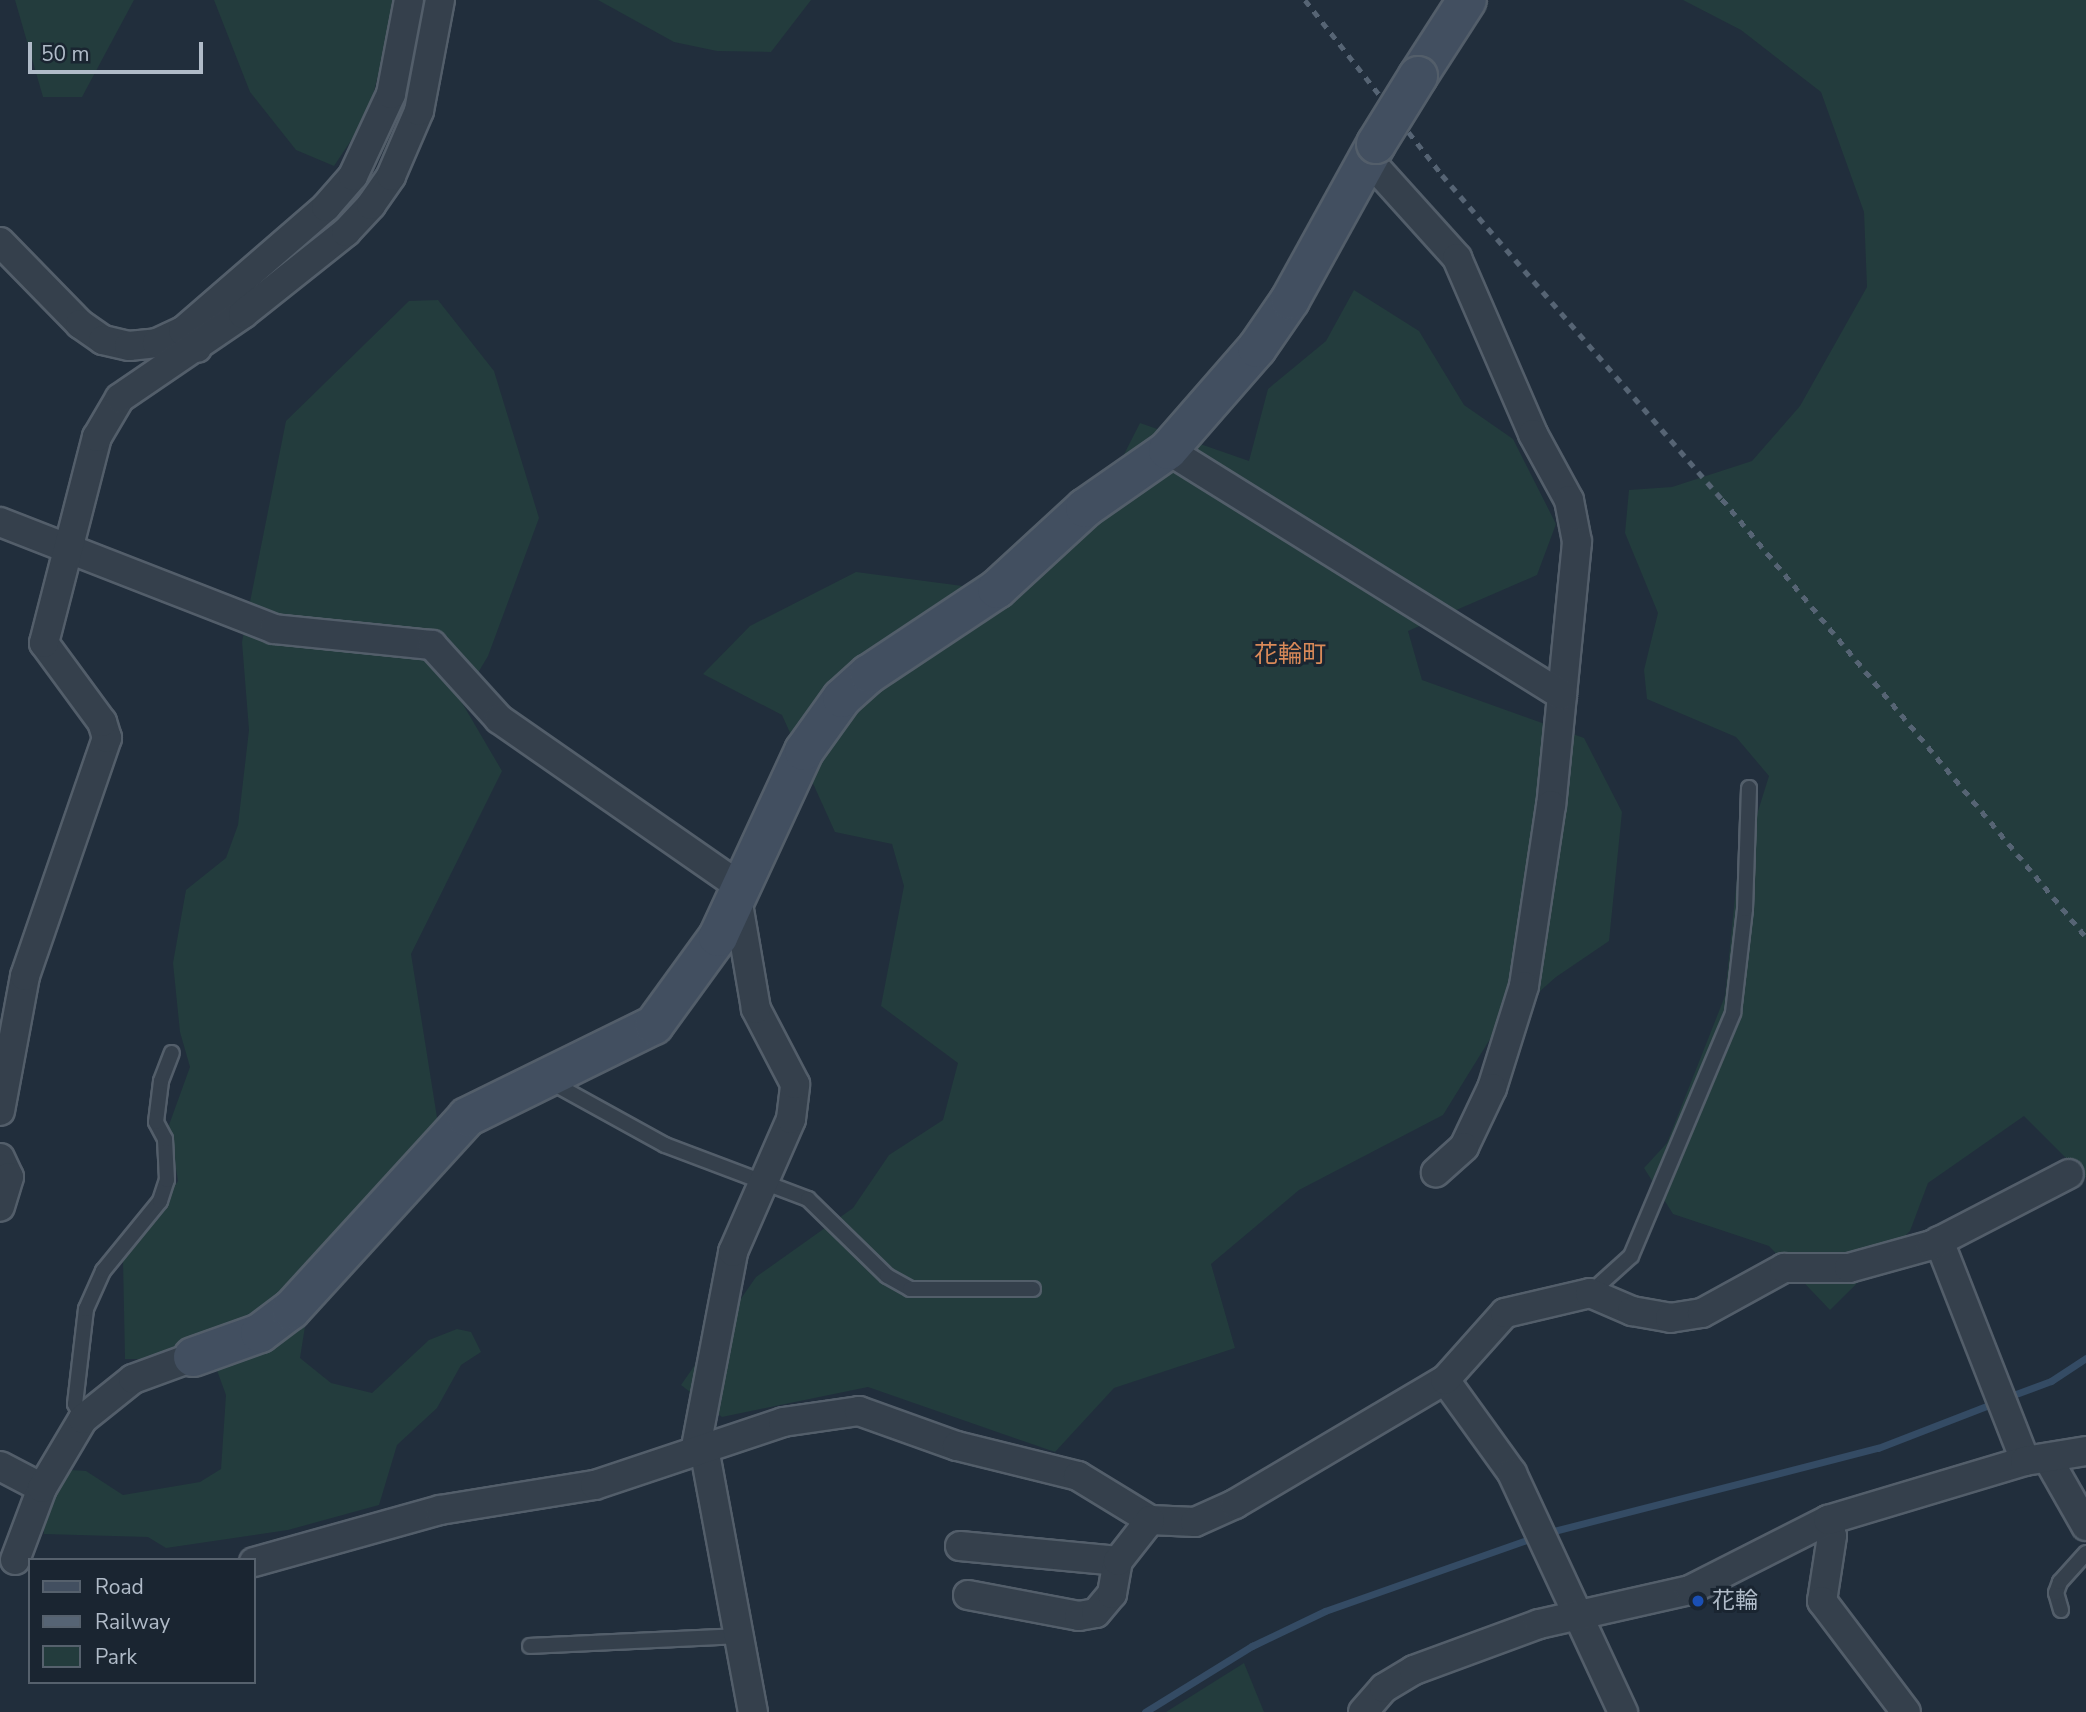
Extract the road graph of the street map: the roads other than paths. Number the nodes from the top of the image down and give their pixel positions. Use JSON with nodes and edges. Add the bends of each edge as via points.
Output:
{"nodes":[{"id":1,"x":409,"y":0,"type":"edge"},
{"id":2,"x":439,"y":0,"type":"edge"},
{"id":3,"x":1467,"y":0,"type":"edge"},
{"id":4,"x":1372,"y":151,"type":"junction"},
{"id":5,"x":0,"y":242,"type":"edge"},
{"id":6,"x":190,"y":340,"type":"junction"},
{"id":7,"x":1168,"y":450,"type":"junction"},
{"id":8,"x":0,"y":522,"type":"edge"},
{"id":9,"x":70,"y":547,"type":"junction"},
{"id":10,"x":1562,"y":695,"type":"junction"},
{"id":11,"x":1749,"y":788,"type":"dead end"},
{"id":12,"x":739,"y":893,"type":"junction"},
{"id":13,"x":13,"y":973,"type":"edge"},
{"id":14,"x":172,"y":1053,"type":"dead end"},
{"id":15,"x":544,"y":1079,"type":"junction"},
{"id":16,"x":0,"y":1111,"type":"edge"},
{"id":17,"x":0,"y":1158,"type":"edge"},
{"id":18,"x":1436,"y":1172,"type":"dead end"},
{"id":19,"x":2069,"y":1174,"type":"dead end"},
{"id":20,"x":766,"y":1182,"type":"junction"},
{"id":21,"x":0,"y":1207,"type":"edge"},
{"id":22,"x":1939,"y":1241,"type":"junction"},
{"id":23,"x":1033,"y":1289,"type":"dead end"},
{"id":24,"x":1590,"y":1293,"type":"junction"},
{"id":25,"x":192,"y":1357,"type":"joint"},
{"id":26,"x":1445,"y":1380,"type":"junction"},
{"id":27,"x":83,"y":1419,"type":"junction"},
{"id":28,"x":699,"y":1450,"type":"junction"},
{"id":29,"x":2086,"y":1451,"type":"edge"},
{"id":30,"x":2036,"y":1460,"type":"junction"},
{"id":31,"x":0,"y":1466,"type":"edge"},
{"id":32,"x":42,"y":1488,"type":"junction"},
{"id":33,"x":1150,"y":1520,"type":"junction"},
{"id":34,"x":1828,"y":1520,"type":"junction"},
{"id":35,"x":2086,"y":1526,"type":"edge"},
{"id":36,"x":960,"y":1546,"type":"dead end"},
{"id":37,"x":2086,"y":1553,"type":"edge"},
{"id":38,"x":15,"y":1560,"type":"edge"},
{"id":39,"x":256,"y":1561,"type":"edge"},
{"id":40,"x":1118,"y":1561,"type":"junction"},
{"id":41,"x":968,"y":1595,"type":"dead end"},
{"id":42,"x":2061,"y":1610,"type":"dead end"},
{"id":43,"x":1574,"y":1613,"type":"junction"},
{"id":44,"x":739,"y":1636,"type":"junction"},
{"id":45,"x":530,"y":1646,"type":"dead end"},
{"id":46,"x":1903,"y":1711,"type":"edge"},
{"id":47,"x":753,"y":1712,"type":"edge"},
{"id":48,"x":1363,"y":1712,"type":"edge"},
{"id":49,"x":1623,"y":1712,"type":"edge"}],
"edges":[{"from":1,"to":6,"type":"street","via":[[391,94],[353,176]]},
{"from":2,"to":6,"type":"street","via":[[419,111],[391,176],[370,205],[346,232]]},
{"from":3,"to":4,"type":"street","bridge":true},
{"from":4,"to":7,"type":"street","via":[[1284,310]]},
{"from":4,"to":10,"type":"street","via":[[1457,258],[1533,434],[1569,500],[1577,542]]},
{"from":5,"to":6,"type":"street","via":[[80,324],[103,340],[129,346]]},
{"from":6,"to":9,"type":"street","via":[[120,398],[106,417]]},
{"from":7,"to":10,"type":"street"},
{"from":7,"to":12,"type":"street","via":[[1085,508],[997,589],[869,674],[842,698],[804,751]]},
{"from":8,"to":9,"type":"street"},
{"from":9,"to":12,"type":"street","via":[[274,629],[432,645],[499,719]]},
{"from":9,"to":13,"type":"street","via":[[44,643],[102,722],[107,738]]},
{"from":10,"to":18,"type":"street","via":[[1524,986],[1492,1088],[1464,1147]]},
{"from":11,"to":24,"type":"lane","via":[[1745,909],[1733,1013],[1631,1256]]},
{"from":12,"to":15,"type":"street","via":[[689,982],[654,1025]]},
{"from":12,"to":20,"type":"street","via":[[756,1009],[787,1060],[794,1084],[791,1119]]},
{"from":13,"to":16,"type":"street"},
{"from":14,"to":27,"type":"lane","via":[[161,1081],[156,1122],[165,1139],[167,1180],[160,1201],[103,1271],[86,1309],[75,1404]]},
{"from":15,"to":20,"type":"lane","via":[[665,1145]]},
{"from":15,"to":25,"type":"street","via":[[467,1116],[291,1310],[260,1333]]},
{"from":17,"to":21,"type":"street","via":[[9,1177]]},
{"from":19,"to":22,"type":"street"},
{"from":20,"to":23,"type":"lane","via":[[808,1199],[887,1276],[910,1289]]},
{"from":20,"to":28,"type":"street","via":[[733,1252]]},
{"from":22,"to":24,"type":"street","via":[[1875,1264],[1784,1268],[1702,1313],[1670,1318],[1632,1311]]},
{"from":22,"to":30,"type":"street"},
{"from":24,"to":26,"type":"street","via":[[1505,1313]]},
{"from":25,"to":27,"type":"street","via":[[133,1379]]},
{"from":26,"to":33,"type":"street","via":[[1235,1504],[1195,1522]]},
{"from":26,"to":43,"type":"street","via":[[1512,1473]]},
{"from":27,"to":32,"type":"street"},
{"from":28,"to":33,"type":"street","via":[[783,1422],[859,1411],[957,1446],[1078,1476]]},
{"from":28,"to":39,"type":"street","via":[[595,1485],[440,1510]]},
{"from":28,"to":44,"type":"street"},
{"from":29,"to":30,"type":"street"},
{"from":30,"to":34,"type":"street"},
{"from":30,"to":35,"type":"street"},
{"from":31,"to":32,"type":"street"},
{"from":32,"to":38,"type":"street"},
{"from":33,"to":40,"type":"street"},
{"from":34,"to":43,"type":"street","via":[[1690,1590]]},
{"from":34,"to":46,"type":"street","via":[[1832,1536],[1822,1601]]},
{"from":36,"to":40,"type":"street"},
{"from":37,"to":42,"type":"lane","via":[[2060,1582],[2056,1593]]},
{"from":40,"to":41,"type":"street","via":[[1112,1594],[1096,1613],[1079,1616]]},
{"from":43,"to":48,"type":"street","via":[[1415,1670],[1384,1688]]},
{"from":43,"to":49,"type":"street"},
{"from":44,"to":45,"type":"lane"},
{"from":44,"to":47,"type":"street"}]}
